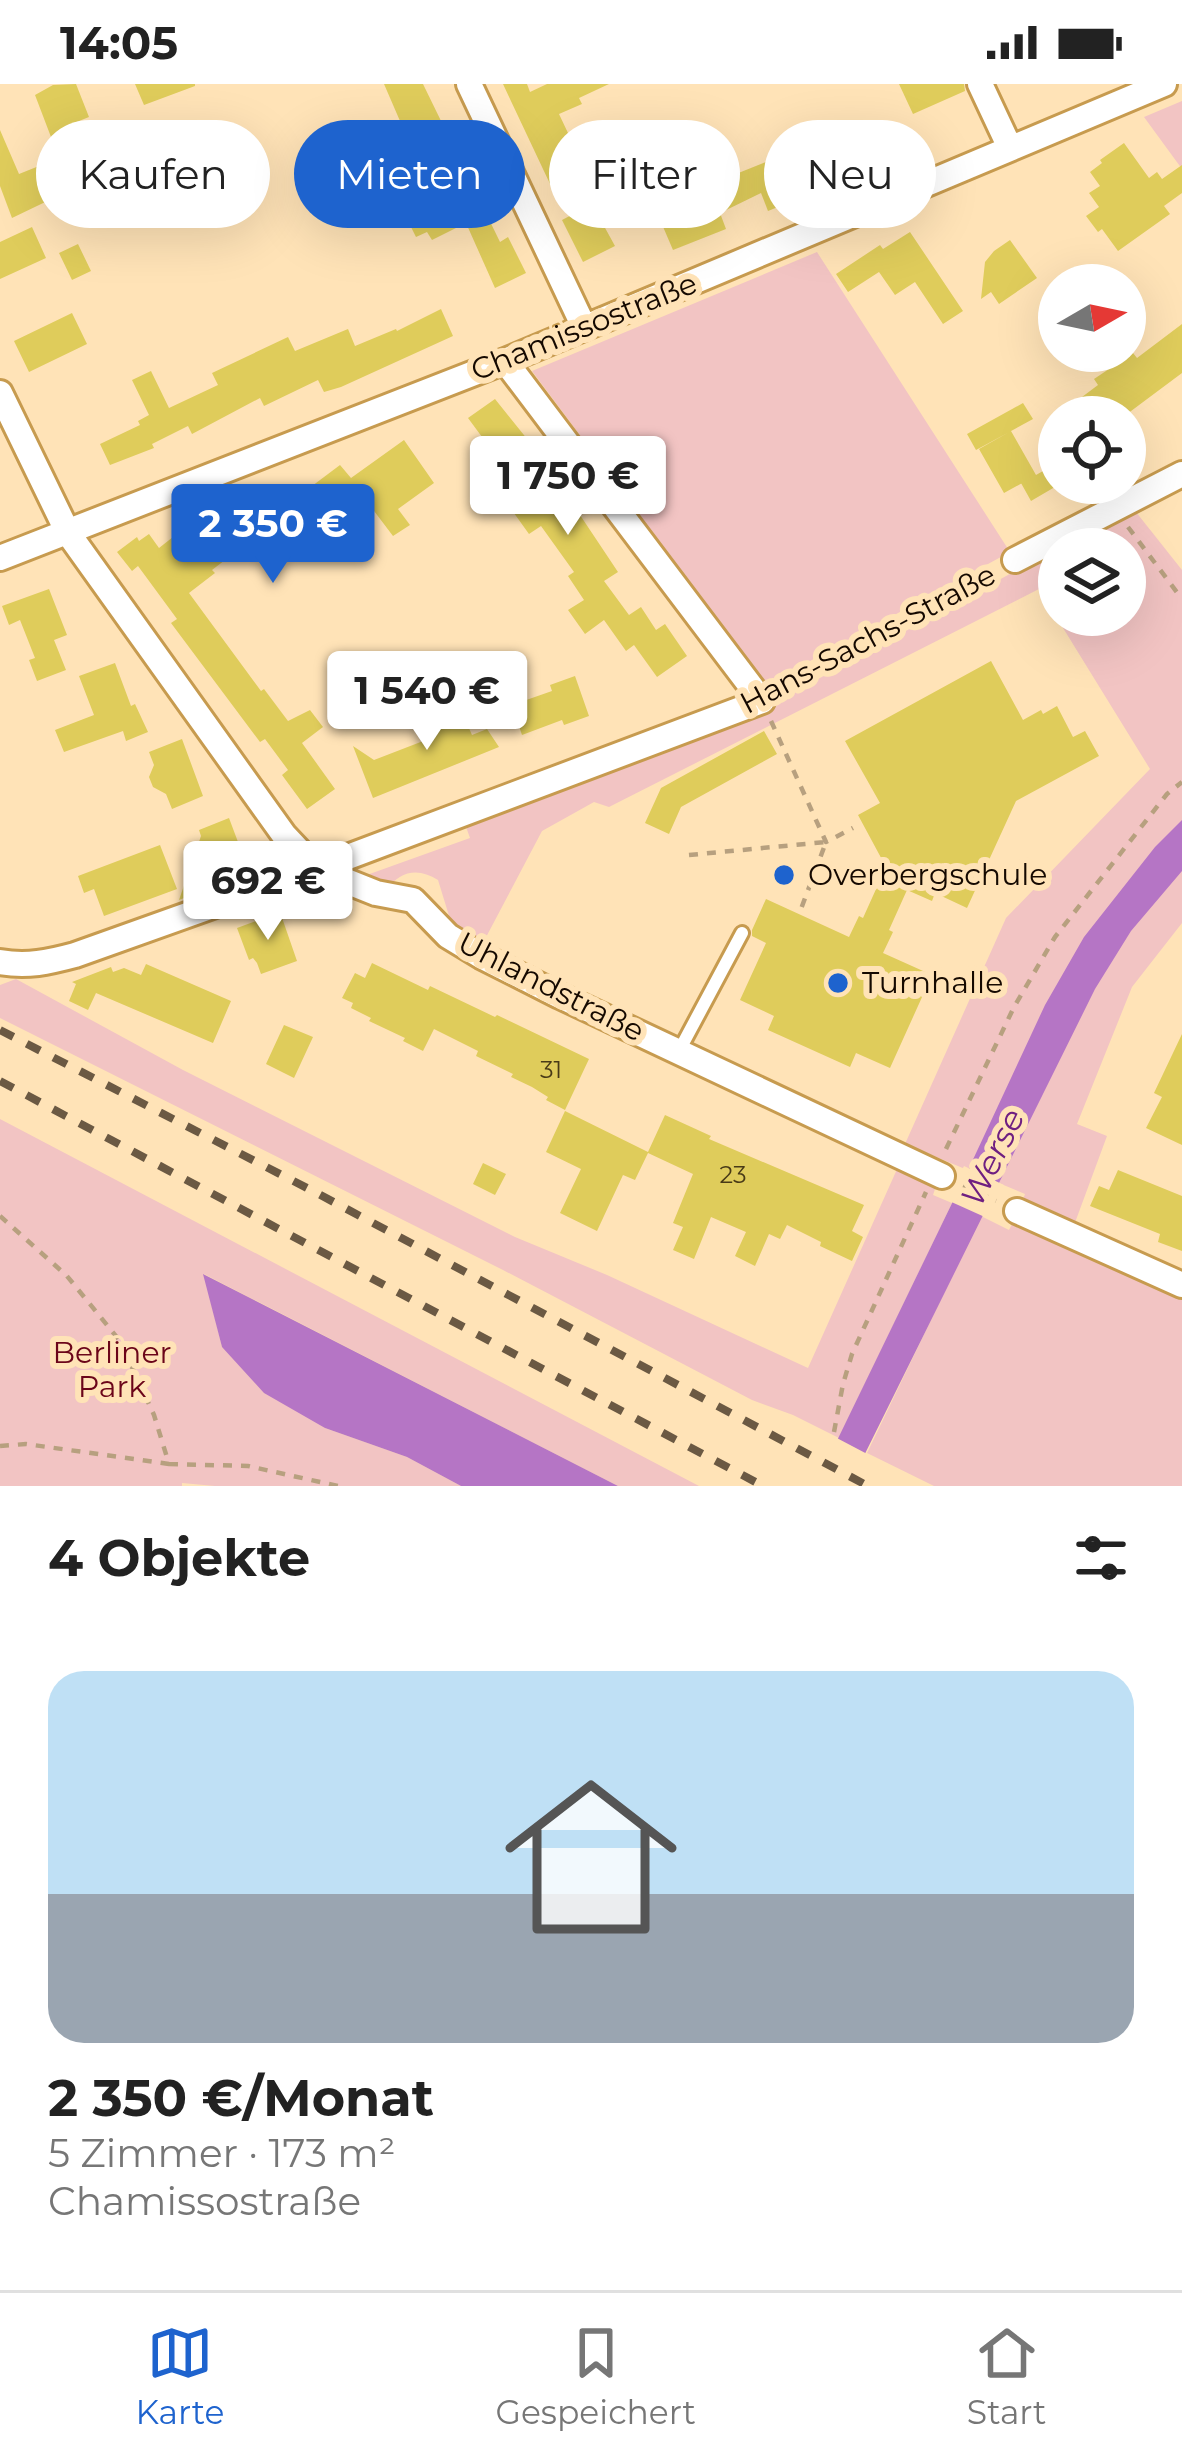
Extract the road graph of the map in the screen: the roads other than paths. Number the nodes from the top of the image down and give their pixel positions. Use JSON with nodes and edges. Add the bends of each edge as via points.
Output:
{"nodes":[{"id":1,"x":469,"y":84,"type":"edge"},
{"id":2,"x":980,"y":84,"type":"edge"},
{"id":3,"x":1164,"y":84,"type":"edge"},
{"id":4,"x":1010,"y":148,"type":"junction"},
{"id":5,"x":584,"y":327,"type":"junction"},
{"id":6,"x":505,"y":361,"type":"junction"},
{"id":7,"x":0,"y":393,"type":"edge"},
{"id":8,"x":1182,"y":474,"type":"edge"},
{"id":9,"x":68,"y":533,"type":"junction"},
{"id":10,"x":0,"y":559,"type":"edge"},
{"id":11,"x":1016,"y":560,"type":"road end"},
{"id":12,"x":316,"y":869,"type":"junction"},
{"id":13,"x":742,"y":933,"type":"dead end"},
{"id":14,"x":0,"y":962,"type":"edge"},
{"id":15,"x":679,"y":1051,"type":"junction"},
{"id":16,"x":938,"y":1174,"type":"road end"},
{"id":17,"x":1017,"y":1211,"type":"road end"},
{"id":18,"x":1182,"y":1286,"type":"edge"}],
"edges":[{"from":1,"to":5,"type":"street"},
{"from":2,"to":4,"type":"street"},
{"from":3,"to":4,"type":"street","name":"Chamissostraße"},
{"from":4,"to":5,"type":"street","name":"Chamissostraße"},
{"from":5,"to":6,"type":"street","name":"Chamissostraße"},
{"from":6,"to":9,"type":"street","name":"Chamissostraße"},
{"from":6,"to":12,"type":"street","name":"Hans-Sachs-Straße","via":[[762,700]]},
{"from":7,"to":9,"type":"street","name":"Uhlandstraße"},
{"from":8,"to":11,"type":"street","name":"Hans-Sachs-Straße"},
{"from":9,"to":10,"type":"street","name":"Chamissostraße"},
{"from":9,"to":12,"type":"street","name":"Uhlandstraße"},
{"from":12,"to":14,"type":"street","name":"Hans-Sachs-Straße","via":[[46,964]]},
{"from":12,"to":15,"type":"street","name":"Uhlandstraße","via":[[413,900],[481,956]]},
{"from":13,"to":15,"type":"lane"},
{"from":15,"to":16,"type":"street","name":"Uhlandstraße"},
{"from":17,"to":18,"type":"street"}]}
